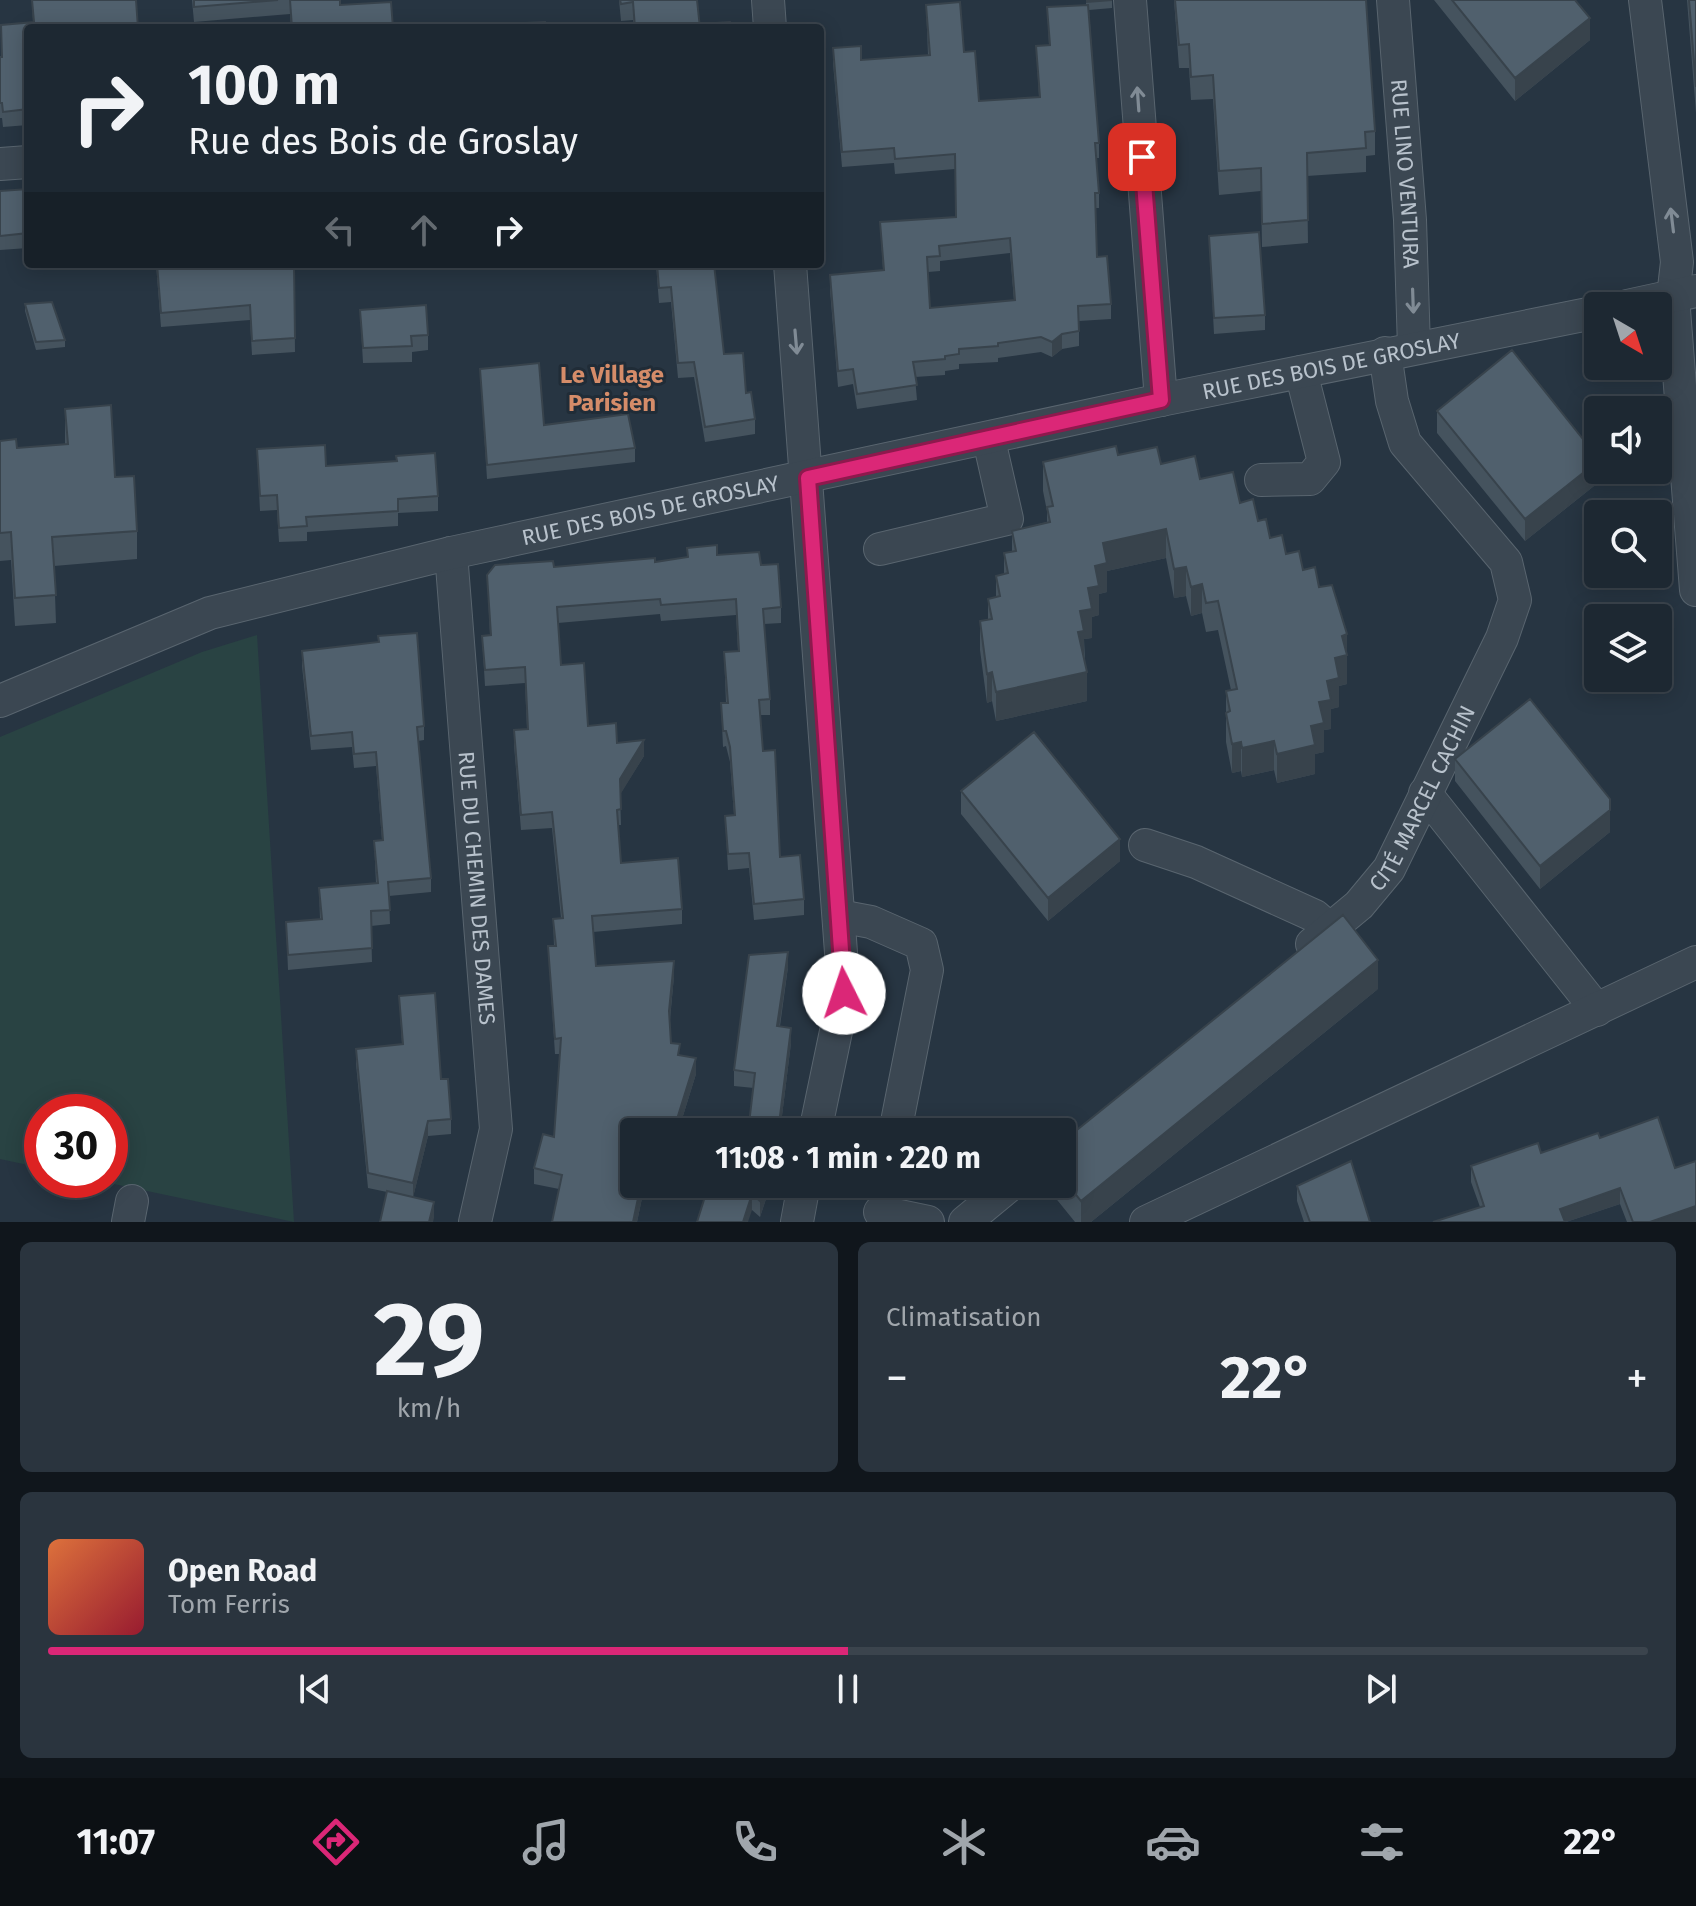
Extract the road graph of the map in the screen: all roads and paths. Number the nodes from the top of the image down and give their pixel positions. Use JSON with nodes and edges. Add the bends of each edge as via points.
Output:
{"nodes":[{"id":1,"x":768,"y":0,"type":"edge"},
{"id":2,"x":1130,"y":0,"type":"edge"},
{"id":3,"x":1393,"y":0,"type":"edge"},
{"id":4,"x":1645,"y":0,"type":"edge"},
{"id":5,"x":770,"y":24,"type":"edge"},
{"id":6,"x":24,"y":162,"type":"edge"},
{"id":7,"x":0,"y":164,"type":"edge"},
{"id":8,"x":790,"y":268,"type":"edge"},
{"id":9,"x":1684,"y":294,"type":"edge"},
{"id":10,"x":1584,"y":315,"type":"edge"},
{"id":11,"x":1400,"y":350,"type":"junction"},
{"id":12,"x":1301,"y":372,"type":"junction"},
{"id":13,"x":1161,"y":400,"type":"junction"},
{"id":14,"x":989,"y":440,"type":"junction"},
{"id":15,"x":808,"y":478,"type":"junction"},
{"id":16,"x":1261,"y":480,"type":"dead end"},
{"id":17,"x":880,"y":549,"type":"dead end"},
{"id":18,"x":451,"y":553,"type":"junction"},
{"id":19,"x":1696,"y":590,"type":"edge"},
{"id":20,"x":0,"y":701,"type":"edge"},
{"id":21,"x":1425,"y":793,"type":"junction"},
{"id":22,"x":1145,"y":845,"type":"dead end"},
{"id":23,"x":839,"y":916,"type":"junction"},
{"id":24,"x":1330,"y":929,"type":"junction"},
{"id":25,"x":1696,"y":962,"type":"edge"},
{"id":26,"x":1282,"y":967,"type":"edge"},
{"id":27,"x":1597,"y":1010,"type":"junction"},
{"id":28,"x":818,"y":1118,"type":"edge"},
{"id":29,"x":898,"y":1118,"type":"edge"},
{"id":30,"x":801,"y":1198,"type":"edge"},
{"id":31,"x":994,"y":1198,"type":"edge"},
{"id":32,"x":881,"y":1206,"type":"edge"},
{"id":33,"x":475,"y":1222,"type":"edge"},
{"id":34,"x":797,"y":1222,"type":"edge"},
{"id":35,"x":928,"y":1222,"type":"edge"},
{"id":36,"x":965,"y":1222,"type":"edge"},
{"id":37,"x":1146,"y":1222,"type":"edge"}],
"edges":[{"from":1,"to":5,"type":"street"},
{"from":13,"to":2,"type":"street","one_way":true},
{"from":3,"to":11,"type":"street","name":"RUE LINO VENTURA","one_way":true,"via":[[1410,220]]},
{"from":9,"to":4,"type":"street","one_way":true},
{"from":6,"to":7,"type":"street"},
{"from":8,"to":15,"type":"street","one_way":true},
{"from":9,"to":19,"type":"street"},
{"from":10,"to":11,"type":"street","name":"RUE DES BOIS DE GROSLAY"},
{"from":11,"to":12,"type":"street","name":"RUE DES BOIS DE GROSLAY"},
{"from":11,"to":21,"type":"street","name":"CITÉ MARCEL CACHIN","via":[[1392,401],[1405,443],[1506,562],[1515,600],[1502,638]]},
{"from":12,"to":13,"type":"street","name":"RUE DES BOIS DE GROSLAY"},
{"from":12,"to":16,"type":"street","via":[[1324,462],[1310,479]]},
{"from":13,"to":14,"type":"street","name":"RUE DES BOIS DE GROSLAY"},
{"from":14,"to":15,"type":"street","name":"RUE DES BOIS DE GROSLAY"},
{"from":14,"to":17,"type":"street","via":[[1007,519]]},
{"from":15,"to":18,"type":"street","name":"RUE DES BOIS DE GROSLAY"},
{"from":15,"to":23,"type":"street"},
{"from":18,"to":20,"type":"street","name":"RUE DES BOIS DE GROSLAY","via":[[210,613]]},
{"from":18,"to":33,"type":"street","name":"RUE DU CHEMIN DES DAMES","via":[[496,1129]]},
{"from":21,"to":24,"type":"street","name":"CITÉ MARCEL CACHIN","via":[[1389,869]]},
{"from":21,"to":27,"type":"street"},
{"from":22,"to":24,"type":"street","via":[[1315,916]]},
{"from":23,"to":28,"type":"street","via":[[844,993]]},
{"from":23,"to":29,"type":"street","via":[[871,922],[921,944],[927,970]]},
{"from":24,"to":26,"type":"street","name":"CITÉ MARCEL CACHIN"},
{"from":25,"to":27,"type":"street"},
{"from":27,"to":37,"type":"street"},
{"from":30,"to":34,"type":"street"},
{"from":31,"to":36,"type":"street"},
{"from":32,"to":35,"type":"street"}]}
